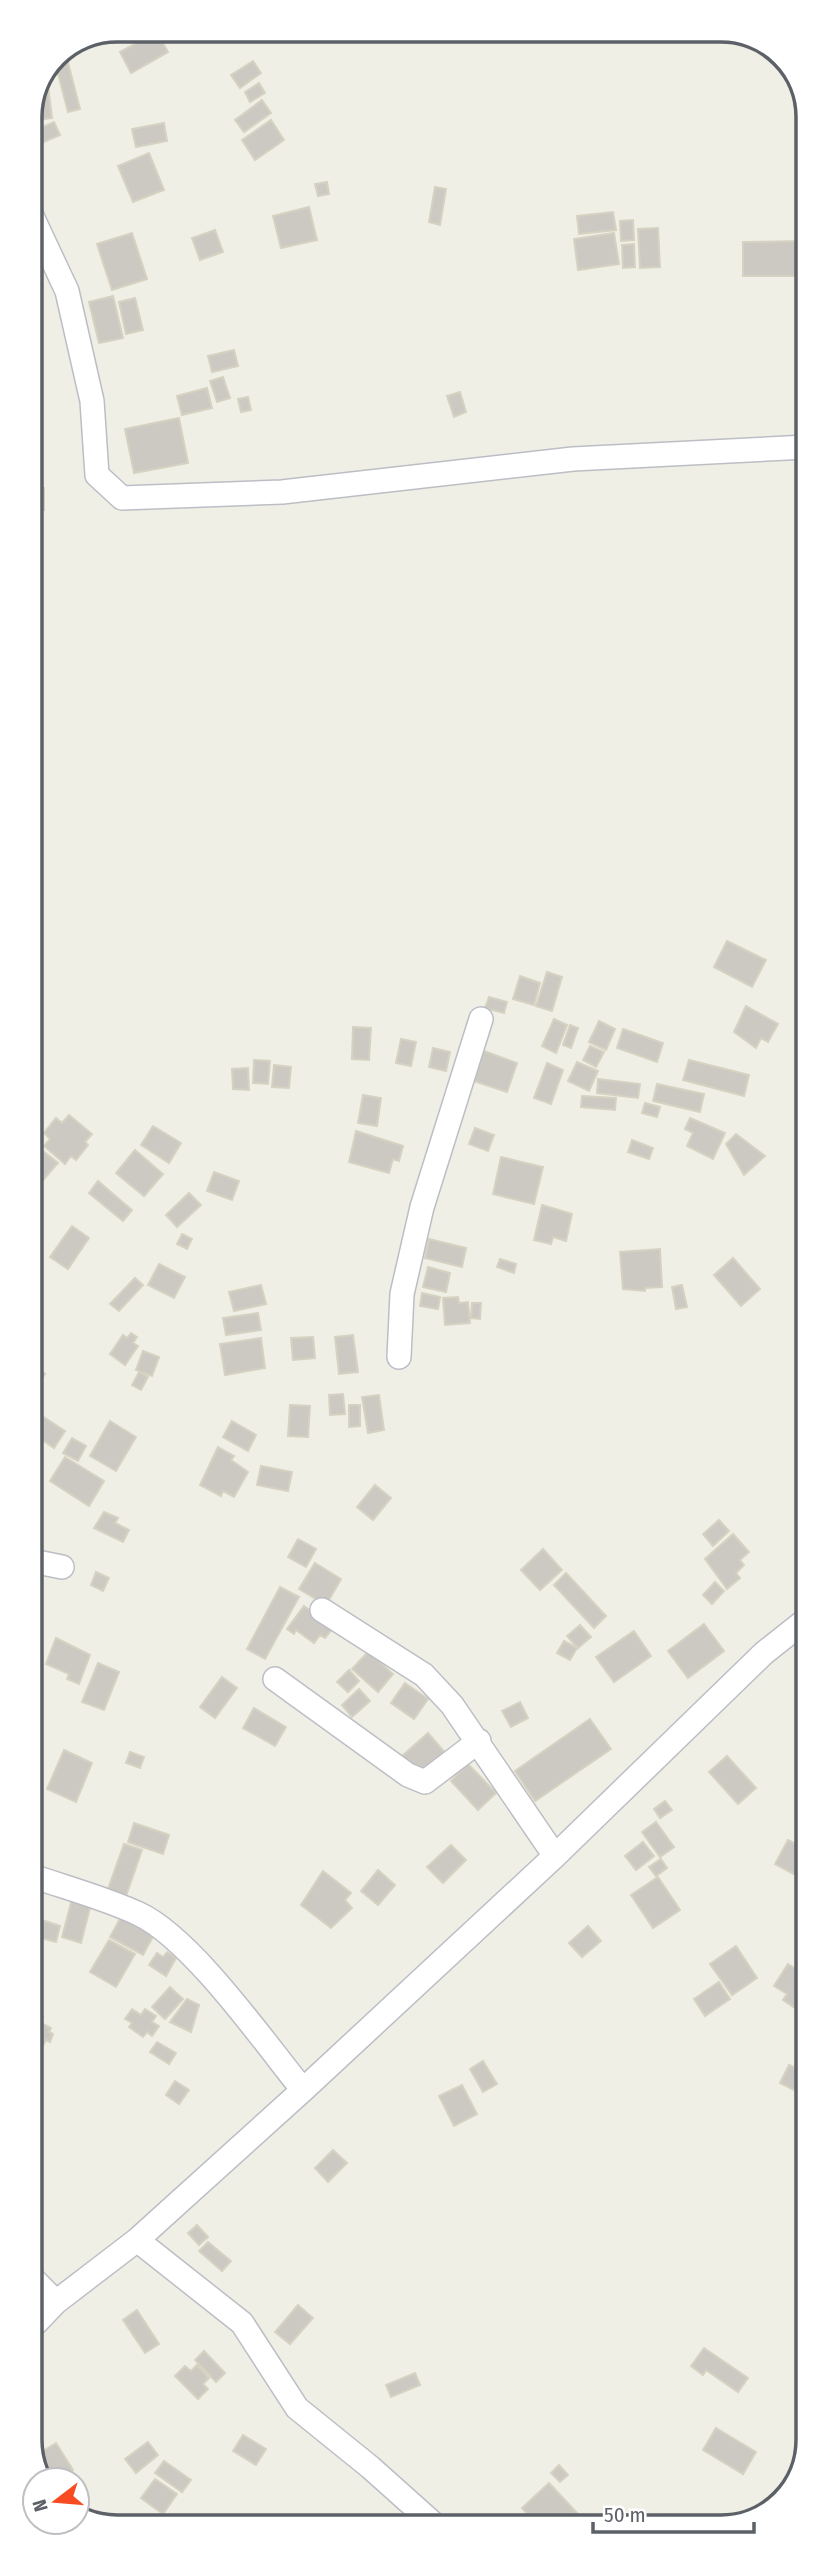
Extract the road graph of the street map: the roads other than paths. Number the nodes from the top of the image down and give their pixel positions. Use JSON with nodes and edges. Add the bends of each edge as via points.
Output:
{"nodes":[{"id":1,"x":42,"y":238,"type":"edge"},
{"id":2,"x":796,"y":448,"type":"edge"},
{"id":3,"x":481,"y":1019,"type":"dead end"},
{"id":4,"x":399,"y":1357,"type":"dead end"},
{"id":5,"x":42,"y":1563,"type":"edge"},
{"id":6,"x":62,"y":1567,"type":"dead end"},
{"id":7,"x":323,"y":1610,"type":"dead end"},
{"id":8,"x":796,"y":1628,"type":"edge"},
{"id":9,"x":275,"y":1679,"type":"dead end"},
{"id":10,"x":479,"y":1741,"type":"junction"},
{"id":11,"x":555,"y":1856,"type":"junction"},
{"id":12,"x":42,"y":1879,"type":"edge"},
{"id":13,"x":303,"y":2090,"type":"junction"},
{"id":14,"x":137,"y":2240,"type":"junction"},
{"id":15,"x":42,"y":2288,"type":"edge"},
{"id":16,"x":56,"y":2302,"type":"junction"},
{"id":17,"x":42,"y":2317,"type":"edge"},
{"id":18,"x":424,"y":2515,"type":"edge"}],
"edges":[{"from":1,"to":2,"type":"street","via":[[67,291],[92,401],[97,475],[122,498],[282,492],[573,460]]},
{"from":3,"to":4,"type":"street","via":[[422,1207],[402,1294]]},
{"from":5,"to":6,"type":"street"},
{"from":7,"to":10,"type":"street","via":[[424,1675]]},
{"from":8,"to":11,"type":"street","via":[[764,1653]]},
{"from":9,"to":10,"type":"street","via":[[408,1775],[425,1782]]},
{"from":10,"to":11,"type":"street"},
{"from":11,"to":13,"type":"street"},
{"from":12,"to":13,"type":"street","via":[[141,1914],[171,1937],[211,1976]]},
{"from":13,"to":14,"type":"street"},
{"from":14,"to":16,"type":"street"},
{"from":14,"to":18,"type":"street","via":[[242,2323],[297,2408]]},
{"from":15,"to":16,"type":"street"},
{"from":16,"to":17,"type":"street"}]}
